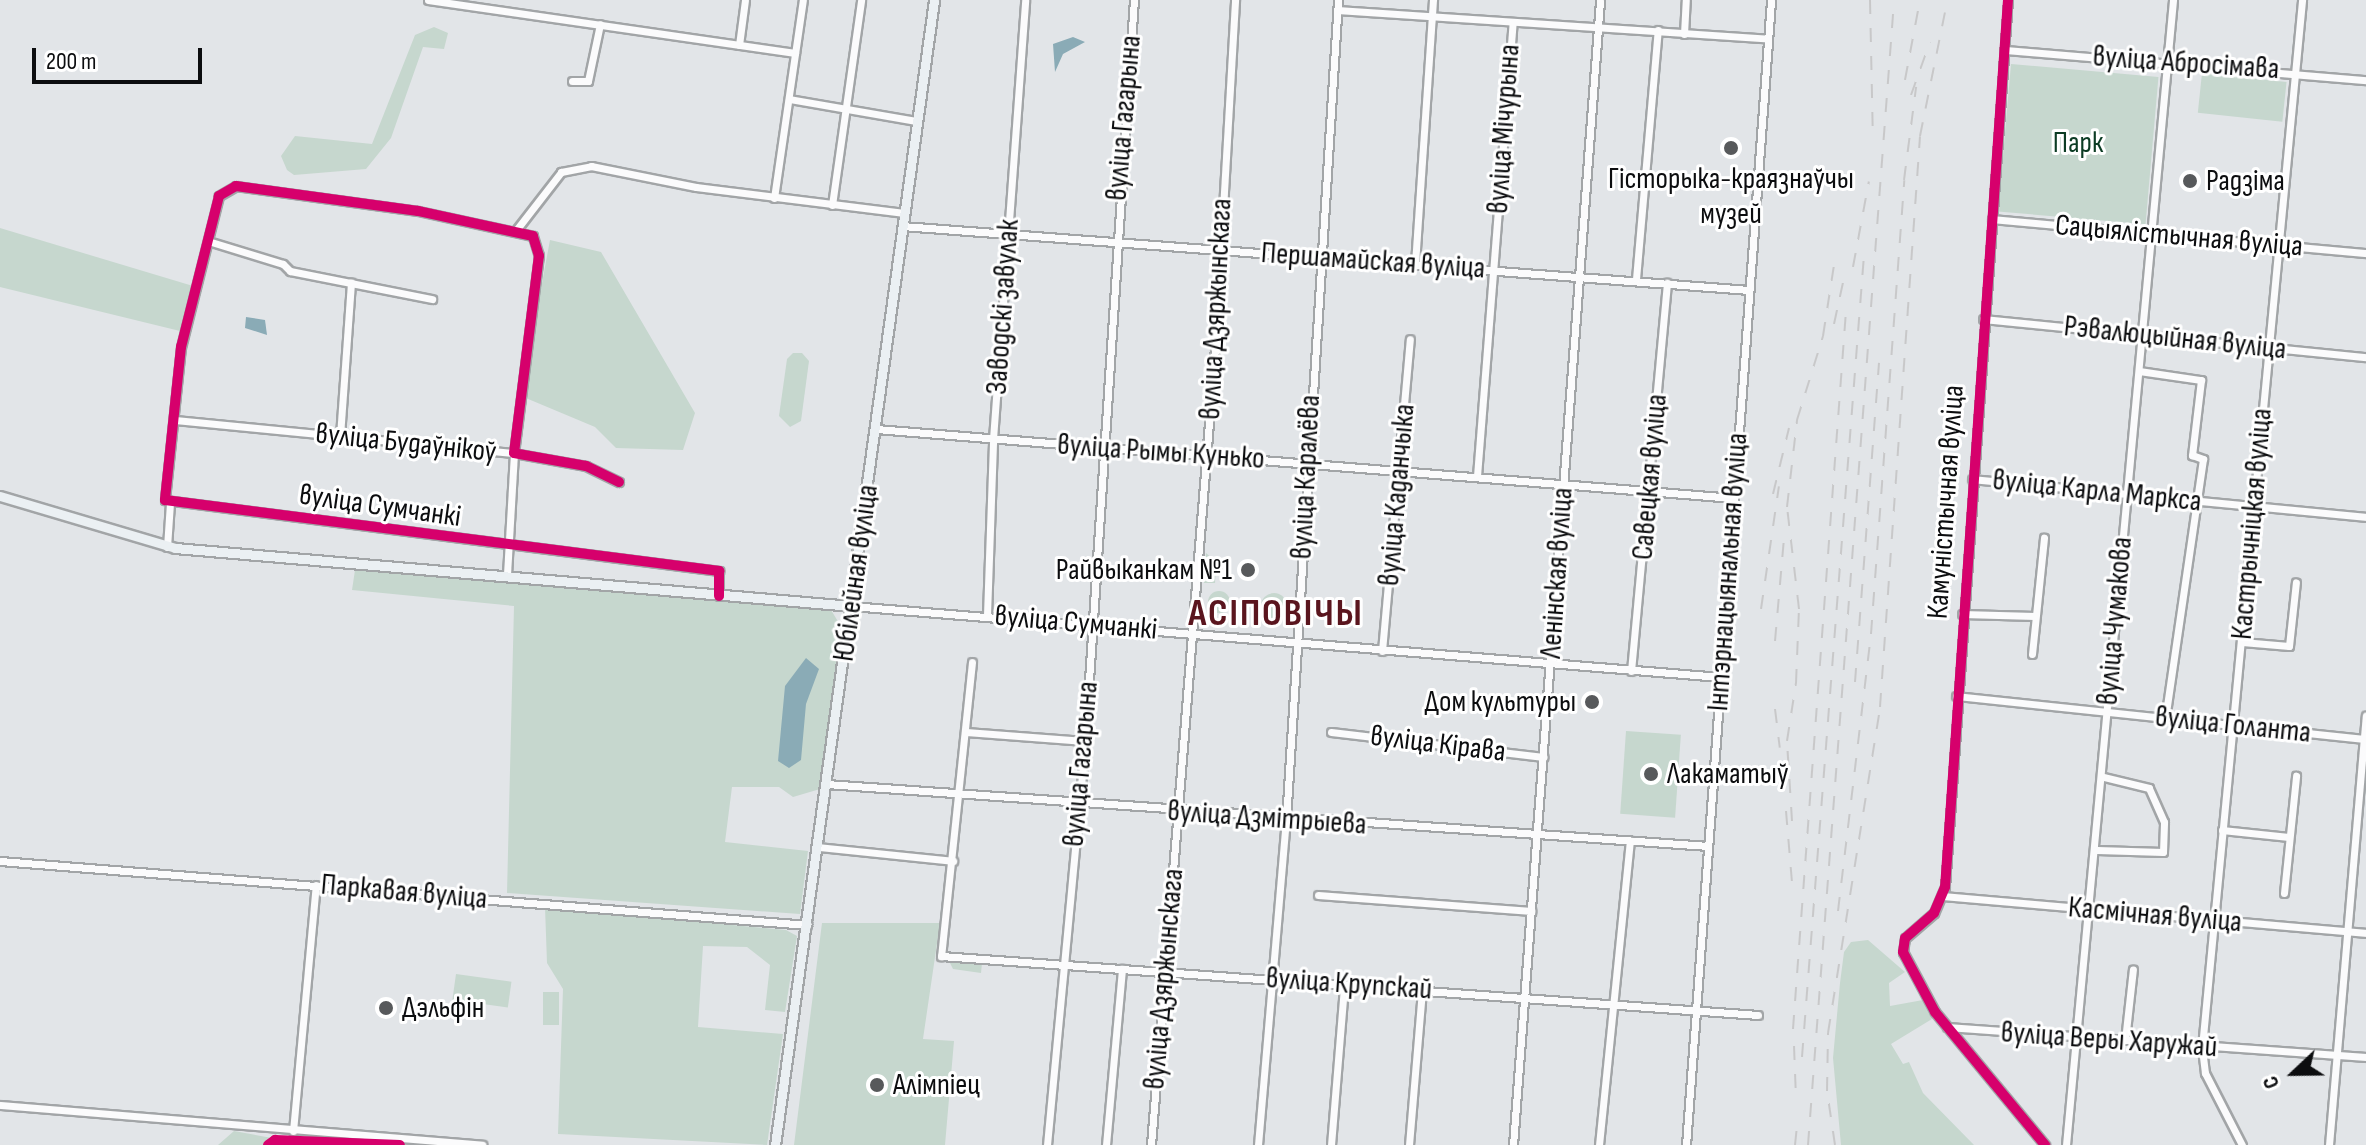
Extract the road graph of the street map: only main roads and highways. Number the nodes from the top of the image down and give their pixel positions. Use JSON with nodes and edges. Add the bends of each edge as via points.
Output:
{"nodes":[{"id":1,"x":934,"y":0,"type":"edge"},
{"id":2,"x":0,"y":496,"type":"edge"},
{"id":3,"x":851,"y":606,"type":"junction"},
{"id":4,"x":775,"y":1145,"type":"edge"}],
"edges":[{"from":1,"to":3,"type":"main road","name":"Юбілейная вуліца"},
{"from":2,"to":3,"type":"main road","name":"вуліца Сумчанкі","via":[[167,547]]},
{"from":3,"to":4,"type":"main road","name":"Юбілейная вуліца"}]}
